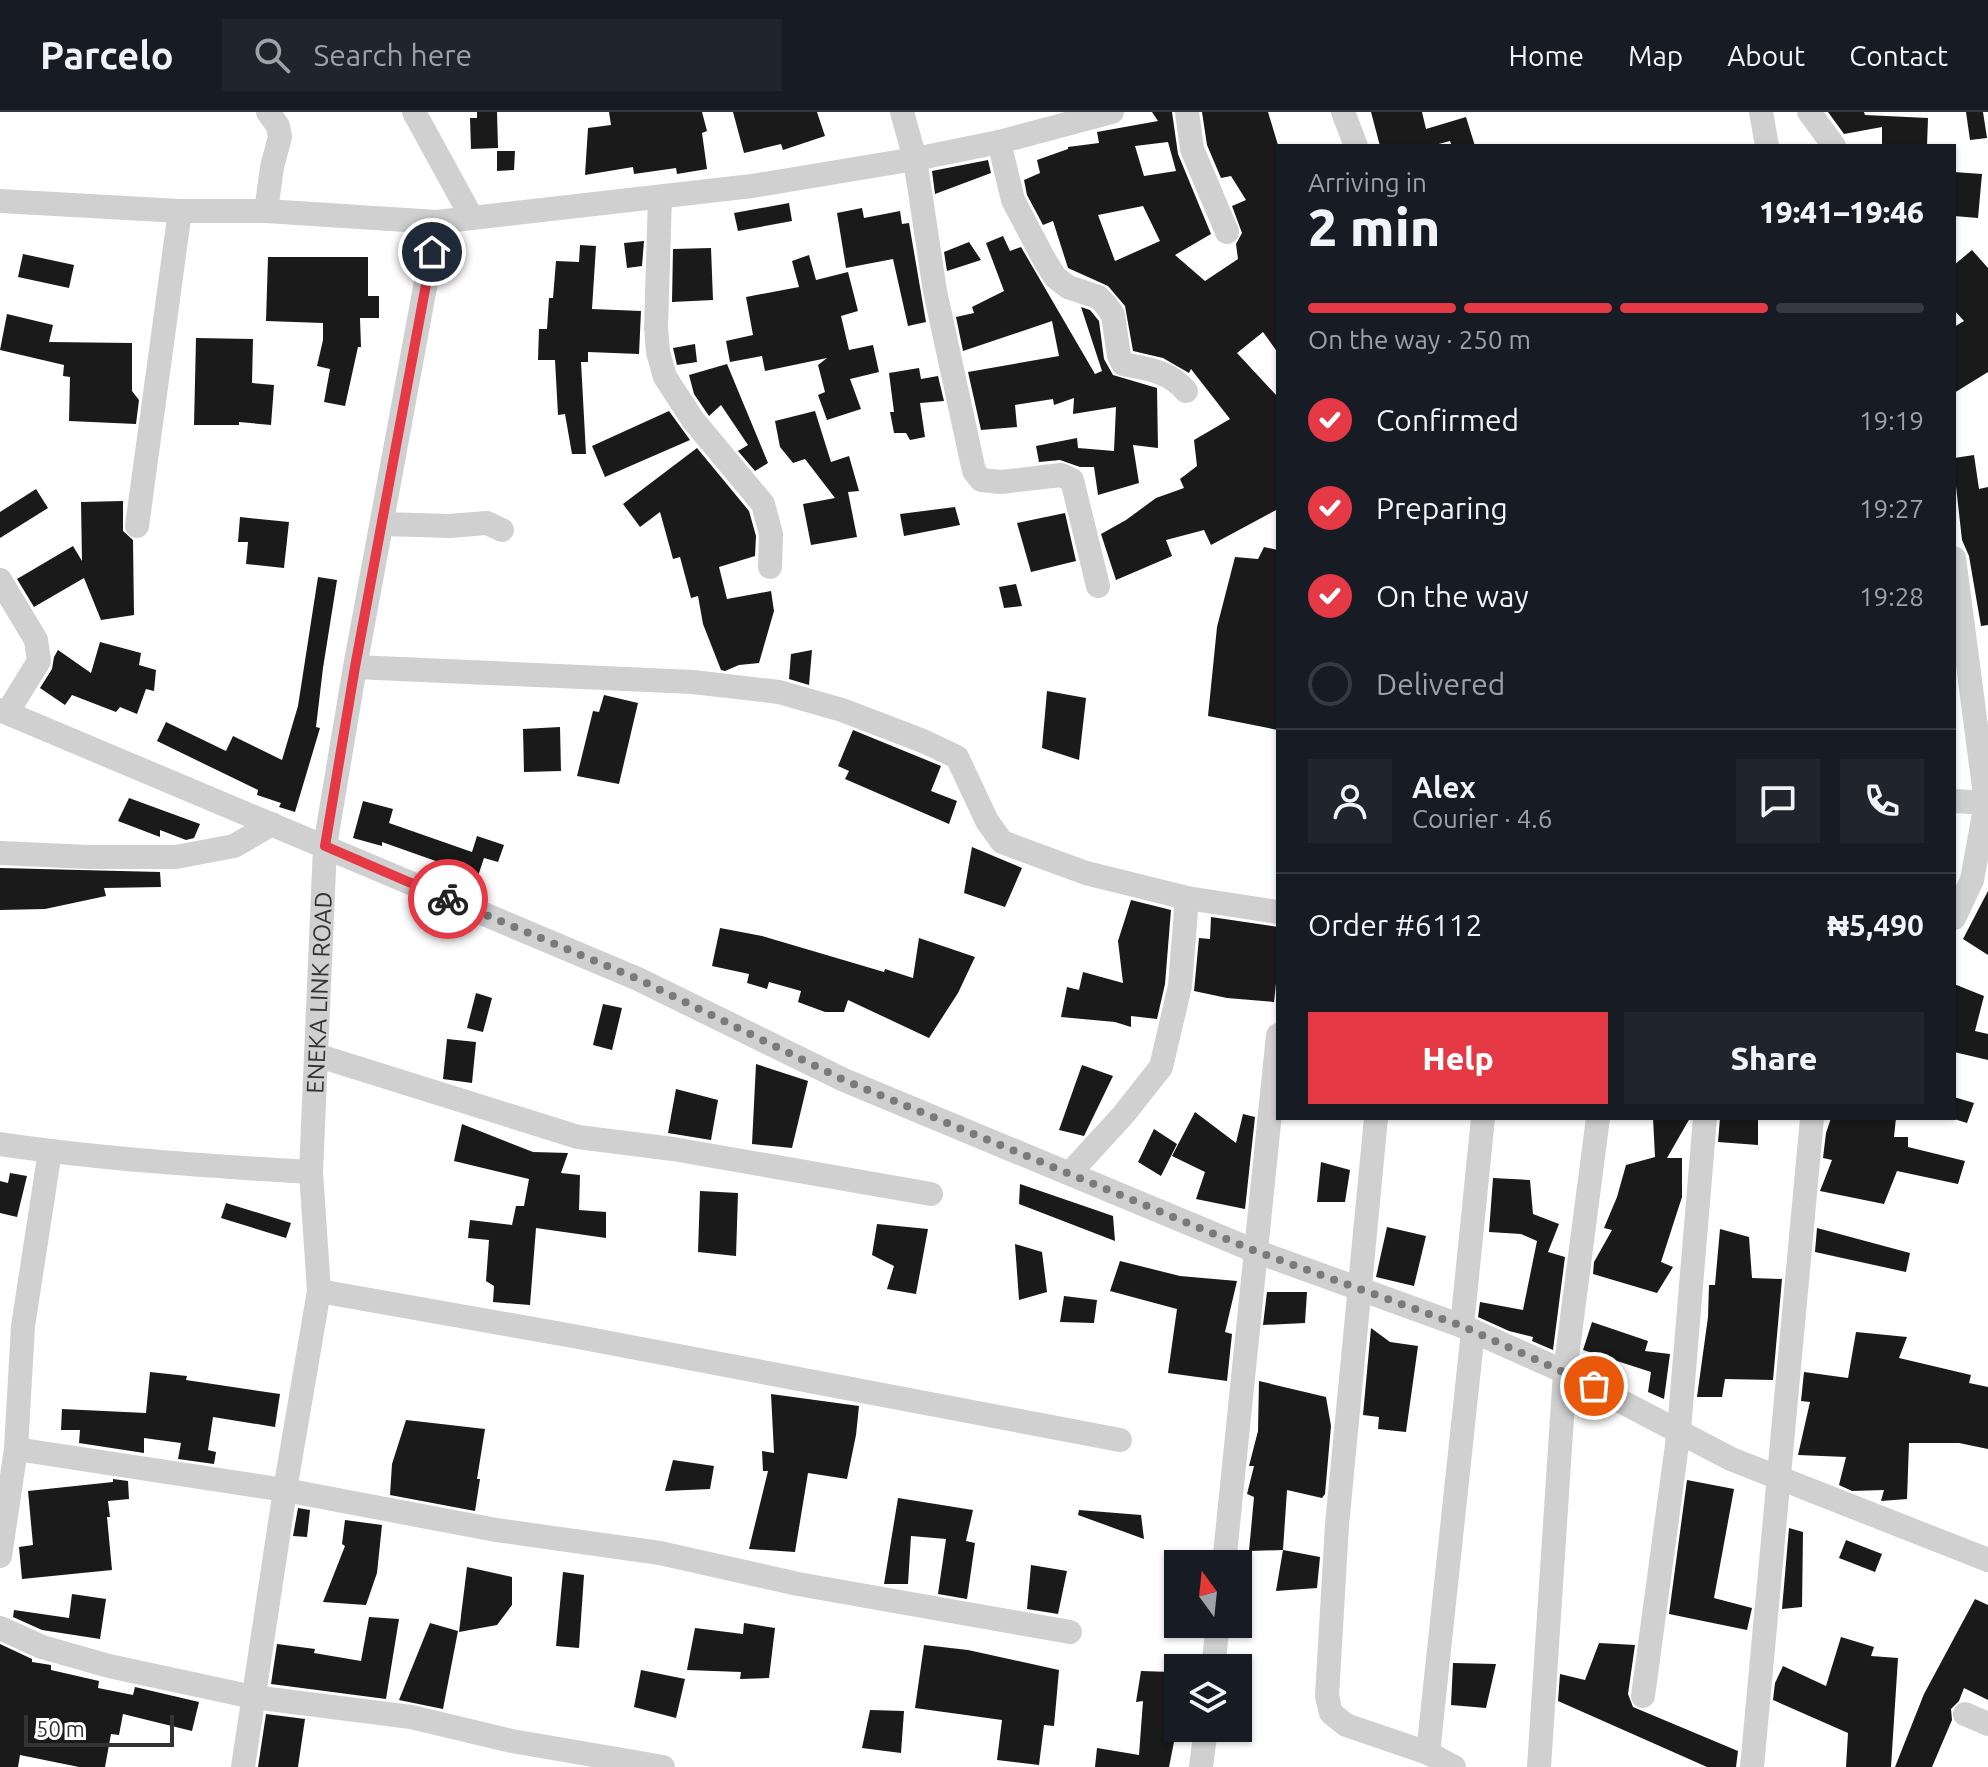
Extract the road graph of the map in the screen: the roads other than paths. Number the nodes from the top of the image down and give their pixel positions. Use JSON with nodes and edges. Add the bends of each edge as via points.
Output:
{"nodes":[{"id":1,"x":268,"y":112,"type":"edge"},
{"id":2,"x":414,"y":112,"type":"edge"},
{"id":3,"x":902,"y":112,"type":"edge"},
{"id":4,"x":1112,"y":112,"type":"edge"},
{"id":5,"x":1187,"y":112,"type":"edge"},
{"id":6,"x":1343,"y":112,"type":"edge"},
{"id":7,"x":1761,"y":112,"type":"edge"},
{"id":8,"x":1809,"y":112,"type":"edge"},
{"id":9,"x":999,"y":142,"type":"junction"},
{"id":10,"x":1355,"y":144,"type":"edge"},
{"id":11,"x":1767,"y":144,"type":"edge"},
{"id":12,"x":1833,"y":144,"type":"edge"},
{"id":13,"x":915,"y":159,"type":"junction"},
{"id":14,"x":660,"y":197,"type":"junction"},
{"id":15,"x":0,"y":201,"type":"edge"},
{"id":16,"x":180,"y":211,"type":"junction"},
{"id":17,"x":266,"y":211,"type":"junction"},
{"id":18,"x":472,"y":218,"type":"junction"},
{"id":19,"x":437,"y":222,"type":"junction"},
{"id":20,"x":1227,"y":232,"type":"dead end"},
{"id":21,"x":1186,"y":391,"type":"dead end"},
{"id":22,"x":382,"y":524,"type":"junction"},
{"id":23,"x":137,"y":526,"type":"dead end"},
{"id":24,"x":502,"y":530,"type":"dead end"},
{"id":25,"x":770,"y":567,"type":"dead end"},
{"id":26,"x":1956,"y":573,"type":"edge"},
{"id":27,"x":0,"y":580,"type":"edge"},
{"id":28,"x":1098,"y":586,"type":"dead end"},
{"id":29,"x":355,"y":667,"type":"junction"},
{"id":30,"x":4,"y":711,"type":"edge"},
{"id":31,"x":1956,"y":801,"type":"edge"},
{"id":32,"x":1987,"y":803,"type":"edge"},
{"id":33,"x":272,"y":824,"type":"junction"},
{"id":34,"x":325,"y":846,"type":"junction"},
{"id":35,"x":0,"y":853,"type":"edge"},
{"id":36,"x":1187,"y":898,"type":"junction"},
{"id":37,"x":1276,"y":912,"type":"edge"},
{"id":38,"x":1956,"y":914,"type":"edge"},
{"id":39,"x":1276,"y":1054,"type":"edge"},
{"id":40,"x":316,"y":1055,"type":"junction"},
{"id":41,"x":1376,"y":1120,"type":"edge"},
{"id":42,"x":1483,"y":1120,"type":"edge"},
{"id":43,"x":1598,"y":1120,"type":"edge"},
{"id":44,"x":1705,"y":1120,"type":"edge"},
{"id":45,"x":1812,"y":1120,"type":"edge"},
{"id":46,"x":0,"y":1144,"type":"edge"},
{"id":47,"x":50,"y":1151,"type":"junction"},
{"id":48,"x":311,"y":1172,"type":"junction"},
{"id":49,"x":1070,"y":1173,"type":"junction"},
{"id":50,"x":931,"y":1194,"type":"dead end"},
{"id":51,"x":1255,"y":1251,"type":"junction"},
{"id":52,"x":1361,"y":1289,"type":"junction"},
{"id":53,"x":319,"y":1291,"type":"junction"},
{"id":54,"x":1468,"y":1329,"type":"junction"},
{"id":55,"x":1565,"y":1372,"type":"junction"},
{"id":56,"x":1679,"y":1430,"type":"junction"},
{"id":57,"x":1120,"y":1440,"type":"dead end"},
{"id":58,"x":16,"y":1449,"type":"junction"},
{"id":59,"x":1780,"y":1479,"type":"junction"},
{"id":60,"x":285,"y":1490,"type":"junction"},
{"id":61,"x":1225,"y":1550,"type":"edge"},
{"id":62,"x":0,"y":1556,"type":"edge"},
{"id":63,"x":1987,"y":1558,"type":"edge"},
{"id":64,"x":0,"y":1628,"type":"edge"},
{"id":65,"x":1070,"y":1632,"type":"dead end"},
{"id":66,"x":1643,"y":1696,"type":"dead end"},
{"id":67,"x":253,"y":1697,"type":"junction"},
{"id":68,"x":1965,"y":1714,"type":"dead end"},
{"id":69,"x":1988,"y":1724,"type":"edge"},
{"id":70,"x":1204,"y":1742,"type":"edge"},
{"id":71,"x":1428,"y":1753,"type":"junction"},
{"id":72,"x":243,"y":1767,"type":"edge"},
{"id":73,"x":663,"y":1767,"type":"edge"},
{"id":74,"x":1201,"y":1767,"type":"edge"},
{"id":75,"x":1454,"y":1767,"type":"edge"},
{"id":76,"x":1539,"y":1767,"type":"edge"},
{"id":77,"x":1752,"y":1767,"type":"edge"}],
"edges":[{"from":1,"to":17,"type":"street","via":[[280,137]]},
{"from":2,"to":18,"type":"street"},
{"from":3,"to":13,"type":"street"},
{"from":4,"to":9,"type":"street"},
{"from":5,"to":20,"type":"street","via":[[1192,149]]},
{"from":6,"to":10,"type":"street"},
{"from":7,"to":11,"type":"street"},
{"from":8,"to":12,"type":"street"},
{"from":9,"to":13,"type":"street"},
{"from":9,"to":21,"type":"street","via":[[1013,200],[1055,277],[1106,305],[1123,364],[1163,373]]},
{"from":13,"to":14,"type":"street"},
{"from":13,"to":28,"type":"street","via":[[935,291],[974,471],[981,480],[1001,482],[1061,475],[1072,480]]},
{"from":14,"to":18,"type":"street"},
{"from":14,"to":25,"type":"street","via":[[656,327],[665,377],[693,420],[763,504],[771,534]]},
{"from":15,"to":16,"type":"street"},
{"from":16,"to":17,"type":"street"},
{"from":16,"to":23,"type":"street"},
{"from":17,"to":19,"type":"street"},
{"from":18,"to":19,"type":"street"},
{"from":19,"to":22,"type":"street","name":"ENEKA LINK ROAD"},
{"from":22,"to":24,"type":"street","via":[[487,523]]},
{"from":22,"to":29,"type":"street","name":"ENEKA LINK ROAD"},
{"from":26,"to":32,"type":"street"},
{"from":27,"to":30,"type":"street","via":[[36,640],[39,661]]},
{"from":29,"to":34,"type":"street","name":"ENEKA LINK ROAD"},
{"from":29,"to":36,"type":"street","via":[[693,682],[779,692],[842,710],[957,757],[1002,842],[1086,873]]},
{"from":30,"to":33,"type":"street"},
{"from":31,"to":32,"type":"street"},
{"from":32,"to":38,"type":"street","via":[[1972,880]]},
{"from":33,"to":34,"type":"street"},
{"from":33,"to":35,"type":"street","via":[[234,846],[176,857]]},
{"from":34,"to":40,"type":"street","name":"ENEKA LINK ROAD"},
{"from":34,"to":49,"type":"street","via":[[638,979],[844,1080]]},
{"from":36,"to":37,"type":"street"},
{"from":36,"to":49,"type":"street","via":[[1180,986],[1161,1067]]},
{"from":39,"to":51,"type":"street"},
{"from":40,"to":48,"type":"street","name":"ENEKA LINK ROAD"},
{"from":40,"to":50,"type":"street","via":[[578,1137]]},
{"from":41,"to":52,"type":"street"},
{"from":42,"to":54,"type":"street"},
{"from":43,"to":55,"type":"street"},
{"from":44,"to":56,"type":"street"},
{"from":45,"to":59,"type":"street"},
{"from":46,"to":47,"type":"street"},
{"from":47,"to":48,"type":"street"},
{"from":47,"to":58,"type":"street","via":[[23,1326]]},
{"from":48,"to":53,"type":"street","name":"ENEKA LINK ROAD"},
{"from":49,"to":51,"type":"street"},
{"from":51,"to":52,"type":"street"},
{"from":51,"to":61,"type":"street"},
{"from":52,"to":54,"type":"street"},
{"from":52,"to":71,"type":"street","via":[[1337,1525],[1327,1696],[1331,1713],[1346,1725]]},
{"from":53,"to":57,"type":"street"},
{"from":53,"to":60,"type":"street","name":"ENEKA LINK ROAD"},
{"from":54,"to":55,"type":"street"},
{"from":54,"to":71,"type":"street"},
{"from":55,"to":56,"type":"street"},
{"from":55,"to":76,"type":"street"},
{"from":56,"to":59,"type":"street"},
{"from":56,"to":66,"type":"street"},
{"from":58,"to":60,"type":"street"},
{"from":58,"to":62,"type":"street"},
{"from":59,"to":63,"type":"street"},
{"from":59,"to":77,"type":"street"},
{"from":60,"to":65,"type":"street","via":[[496,1530],[660,1553],[798,1584]]},
{"from":60,"to":67,"type":"street","name":"ENEKA LINK ROAD"},
{"from":64,"to":67,"type":"street","via":[[42,1647],[109,1666]]},
{"from":67,"to":72,"type":"street","name":"ENEKA LINK ROAD"},
{"from":67,"to":73,"type":"street","via":[[411,1717]]},
{"from":68,"to":69,"type":"street"},
{"from":70,"to":74,"type":"street"},
{"from":71,"to":75,"type":"street"}]}
